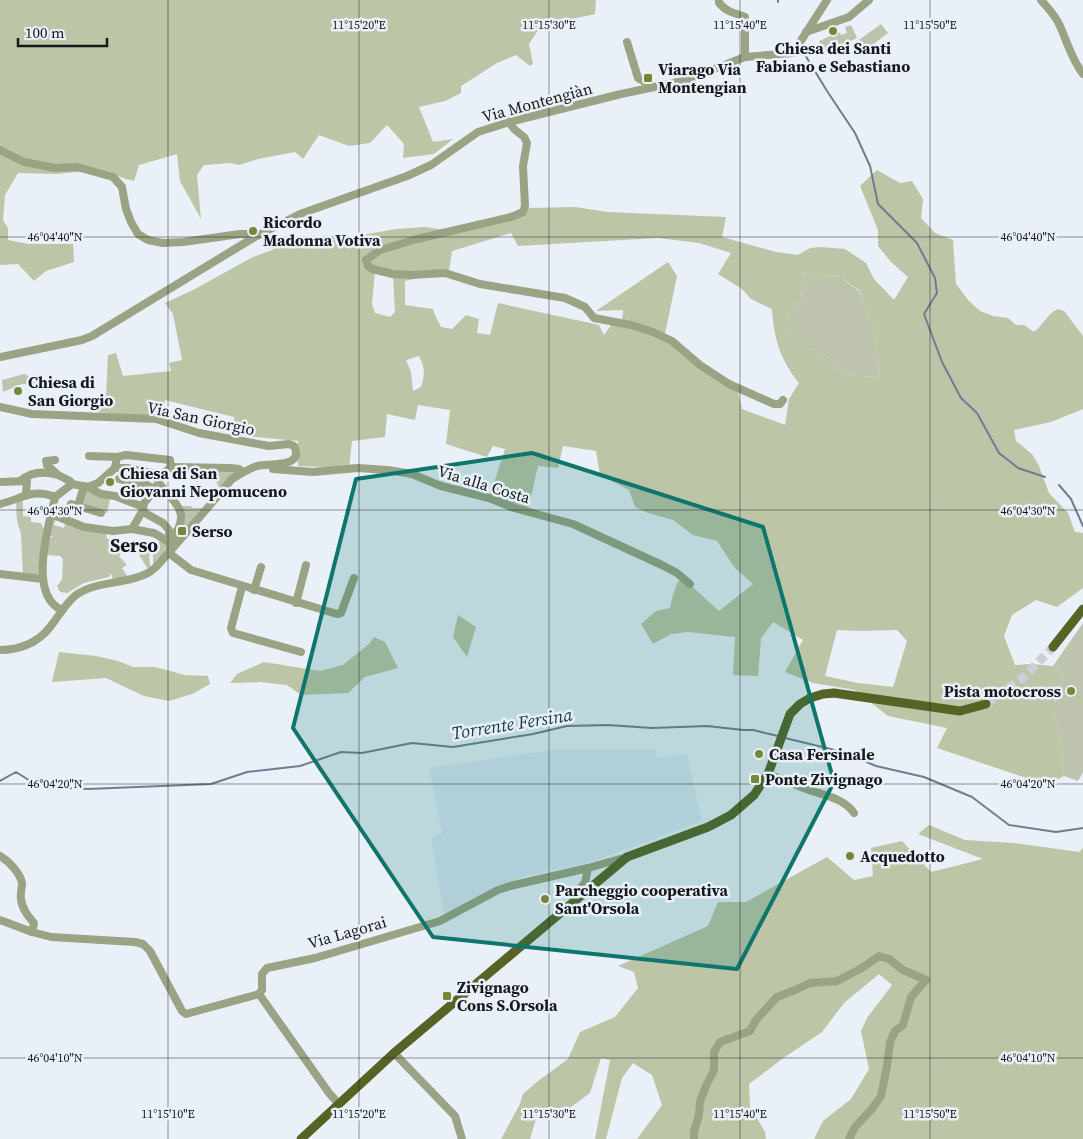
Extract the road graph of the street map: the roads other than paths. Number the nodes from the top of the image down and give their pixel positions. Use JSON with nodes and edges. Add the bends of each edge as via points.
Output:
{"nodes":[{"id":1,"x":720,"y":0,"type":"edge"},
{"id":2,"x":827,"y":0,"type":"edge"},
{"id":3,"x":869,"y":0,"type":"edge"},
{"id":4,"x":1041,"y":0,"type":"edge"},
{"id":5,"x":806,"y":32,"type":"junction"},
{"id":6,"x":627,"y":42,"type":"dead end"},
{"id":7,"x":745,"y":57,"type":"junction"},
{"id":8,"x":1083,"y":74,"type":"edge"},
{"id":9,"x":652,"y":86,"type":"junction"},
{"id":10,"x":509,"y":122,"type":"junction"},
{"id":11,"x":0,"y":150,"type":"edge"},
{"id":12,"x":253,"y":238,"type":"junction"},
{"id":13,"x":0,"y":357,"type":"edge"},
{"id":14,"x":783,"y":400,"type":"dead end"},
{"id":15,"x":0,"y":407,"type":"edge"},
{"id":16,"x":89,"y":456,"type":"dead end"},
{"id":17,"x":117,"y":457,"type":"junction"},
{"id":18,"x":49,"y":462,"type":"dead end"},
{"id":19,"x":258,"y":466,"type":"junction"},
{"id":20,"x":171,"y":467,"type":"junction"},
{"id":21,"x":117,"y":468,"type":"junction"},
{"id":22,"x":243,"y":472,"type":"junction"},
{"id":23,"x":58,"y":475,"type":"junction"},
{"id":24,"x":119,"y":479,"type":"junction"},
{"id":25,"x":20,"y":481,"type":"junction"},
{"id":26,"x":0,"y":482,"type":"edge"},
{"id":27,"x":159,"y":483,"type":"junction"},
{"id":28,"x":72,"y":484,"type":"junction"},
{"id":29,"x":86,"y":487,"type":"junction"},
{"id":30,"x":26,"y":494,"type":"junction"},
{"id":31,"x":53,"y":496,"type":"junction"},
{"id":32,"x":115,"y":496,"type":"junction"},
{"id":33,"x":0,"y":504,"type":"edge"},
{"id":34,"x":78,"y":506,"type":"junction"},
{"id":35,"x":143,"y":510,"type":"junction"},
{"id":36,"x":101,"y":513,"type":"dead end"},
{"id":37,"x":51,"y":514,"type":"junction"},
{"id":38,"x":64,"y":518,"type":"junction"},
{"id":39,"x":132,"y":529,"type":"junction"},
{"id":40,"x":169,"y":542,"type":"junction"},
{"id":41,"x":169,"y":552,"type":"junction"},
{"id":42,"x":306,"y":565,"type":"dead end"},
{"id":43,"x":260,"y":566,"type":"dead end"},
{"id":44,"x":0,"y":574,"type":"edge"},
{"id":45,"x":354,"y":578,"type":"dead end"},
{"id":46,"x":43,"y":579,"type":"junction"},
{"id":47,"x":690,"y":584,"type":"dead end"},
{"id":48,"x":242,"y":587,"type":"junction"},
{"id":49,"x":254,"y":590,"type":"junction"},
{"id":50,"x":296,"y":603,"type":"junction"},
{"id":51,"x":1083,"y":609,"type":"edge"},
{"id":52,"x":62,"y":610,"type":"junction"},
{"id":53,"x":1053,"y":647,"type":"tunnel mouth"},
{"id":54,"x":0,"y":650,"type":"edge"},
{"id":55,"x":301,"y":652,"type":"dead end"},
{"id":56,"x":986,"y":704,"type":"tunnel mouth"},
{"id":57,"x":768,"y":774,"type":"junction"},
{"id":58,"x":854,"y":813,"type":"dead end"},
{"id":59,"x":0,"y":856,"type":"edge"},
{"id":60,"x":627,"y":857,"type":"junction"},
{"id":61,"x":588,"y":868,"type":"junction"},
{"id":62,"x":600,"y":880,"type":"junction"},
{"id":63,"x":573,"y":902,"type":"junction"},
{"id":64,"x":0,"y":920,"type":"edge"},
{"id":65,"x":32,"y":932,"type":"junction"},
{"id":66,"x":259,"y":994,"type":"junction"},
{"id":67,"x":394,"y":1053,"type":"junction"},
{"id":68,"x":338,"y":1103,"type":"junction"},
{"id":69,"x":301,"y":1139,"type":"edge"},
{"id":70,"x":462,"y":1139,"type":"edge"},
{"id":71,"x":694,"y":1139,"type":"edge"},
{"id":72,"x":849,"y":1139,"type":"edge"}],
"edges":[{"from":1,"to":7,"type":"street","via":[[723,8],[745,17]]},
{"from":2,"to":5,"type":"street"},
{"from":3,"to":5,"type":"street","via":[[849,17]]},
{"from":4,"to":8,"type":"street","via":[[1059,24]]},
{"from":5,"to":7,"type":"street","name":"Via Montengiàn","via":[[793,53]]},
{"from":6,"to":9,"type":"street","via":[[638,78]]},
{"from":7,"to":9,"type":"street","name":"Via Montengiàn","via":[[683,81]]},
{"from":9,"to":10,"type":"street","name":"Via Montengiàn"},
{"from":10,"to":12,"type":"street","name":"Via Montengiàn","via":[[478,132],[423,169],[300,214]]},
{"from":10,"to":14,"type":"street","via":[[527,144],[523,166],[525,206],[522,212],[380,250],[366,260],[368,266],[393,274],[446,273],[480,284],[565,298],[585,307],[594,318],[631,325],[672,341],[729,384],[774,404]]},
{"from":11,"to":12,"type":"street","via":[[24,162],[55,168],[77,167],[113,177],[122,187],[131,222],[138,234],[148,240],[183,242],[240,234]]},
{"from":12,"to":13,"type":"street","name":"Via Montengiàn","via":[[92,336]]},
{"from":15,"to":19,"type":"street","name":"Via San Giorgio","via":[[32,414],[156,419],[199,433],[269,446],[289,444],[297,452],[292,462]]},
{"from":16,"to":17,"type":"street"},
{"from":17,"to":20,"type":"street","via":[[126,455],[170,460]]},
{"from":17,"to":21,"type":"street"},
{"from":18,"to":23,"type":"street"},
{"from":19,"to":22,"type":"street","name":"Via San Giorgio"},
{"from":19,"to":47,"type":"street","name":"Via alla Costa","via":[[259,470],[313,472],[358,468],[412,474],[441,486],[573,524],[664,566]]},
{"from":20,"to":22,"type":"street","via":[[231,468]]},
{"from":20,"to":27,"type":"street"},
{"from":21,"to":24,"type":"street"},
{"from":21,"to":27,"type":"street","via":[[127,468]]},
{"from":21,"to":29,"type":"street","via":[[98,483]]},
{"from":22,"to":41,"type":"street","name":"Via San Giorgio","via":[[232,480]]},
{"from":23,"to":25,"type":"street","via":[[48,472],[31,474]]},
{"from":23,"to":28,"type":"street"},
{"from":24,"to":27,"type":"street","via":[[137,484],[138,480]]},
{"from":24,"to":32,"type":"street"},
{"from":25,"to":26,"type":"street"},
{"from":25,"to":30,"type":"street","via":[[27,481]]},
{"from":27,"to":35,"type":"street","via":[[144,503]]},
{"from":27,"to":40,"type":"street","via":[[180,509],[182,520],[179,530]]},
{"from":28,"to":29,"type":"street"},
{"from":28,"to":31,"type":"street"},
{"from":29,"to":32,"type":"street"},
{"from":29,"to":34,"type":"street"},
{"from":30,"to":31,"type":"street"},
{"from":30,"to":33,"type":"street","via":[[15,501]]},
{"from":31,"to":37,"type":"street"},
{"from":32,"to":35,"type":"street","via":[[141,506]]},
{"from":34,"to":36,"type":"street"},
{"from":34,"to":38,"type":"street","via":[[71,504]]},
{"from":35,"to":39,"type":"street"},
{"from":35,"to":40,"type":"street","via":[[169,530]]},
{"from":37,"to":38,"type":"street"},
{"from":37,"to":46,"type":"street"},
{"from":38,"to":39,"type":"street","via":[[95,529]]},
{"from":39,"to":40,"type":"street","via":[[154,533]]},
{"from":40,"to":41,"type":"street"},
{"from":41,"to":48,"type":"street","via":[[191,570]]},
{"from":41,"to":52,"type":"street","name":"Via San Giorgio","via":[[149,572],[132,580],[83,591]]},
{"from":42,"to":50,"type":"street"},
{"from":43,"to":49,"type":"street"},
{"from":44,"to":46,"type":"street"},
{"from":45,"to":50,"type":"street","via":[[341,613]]},
{"from":46,"to":52,"type":"street","via":[[51,603]]},
{"from":48,"to":49,"type":"street"},
{"from":48,"to":55,"type":"street","via":[[231,628],[233,633]]},
{"from":49,"to":50,"type":"street"},
{"from":51,"to":53,"type":"main road"},
{"from":52,"to":54,"type":"street","name":"Via San Giorgio","via":[[38,640],[20,648]]},
{"from":56,"to":57,"type":"main road","name":"Via Lagorai","via":[[960,711],[863,697],[828,694],[810,698],[788,718]]},
{"from":57,"to":58,"type":"street","via":[[833,798],[848,805]]},
{"from":57,"to":60,"type":"main road","name":"Via Lagorai","via":[[754,795],[731,815],[708,827]]},
{"from":59,"to":65,"type":"street","via":[[17,872],[22,883],[20,898],[34,923]]},
{"from":60,"to":61,"type":"street","name":"Via Lagorai"},
{"from":60,"to":62,"type":"main road","name":"Via Lagorai"},
{"from":61,"to":62,"type":"street"},
{"from":61,"to":63,"type":"street","name":"Via Lagorai","via":[[585,883]]},
{"from":61,"to":66,"type":"street","name":"Via Lagorai","via":[[510,886],[440,920],[316,958],[266,968]]},
{"from":62,"to":63,"type":"main road","name":"Via Lagorai"},
{"from":63,"to":67,"type":"main road","name":"Via Lagorai"},
{"from":64,"to":65,"type":"street"},
{"from":65,"to":66,"type":"street","via":[[51,937],[144,944],[186,1014]]},
{"from":66,"to":68,"type":"street"},
{"from":67,"to":68,"type":"main road","name":"Via Lagorai"},
{"from":67,"to":70,"type":"street","via":[[455,1116]]},
{"from":68,"to":69,"type":"main road","name":"Via Lagorai"},
{"from":71,"to":72,"type":"street","via":[[700,1102],[714,1070],[714,1052],[720,1042],[750,1031],[777,996],[810,983],[837,981],[879,956],[926,980],[910,997],[903,1025],[895,1031],[890,1042],[881,1096]]}]}
